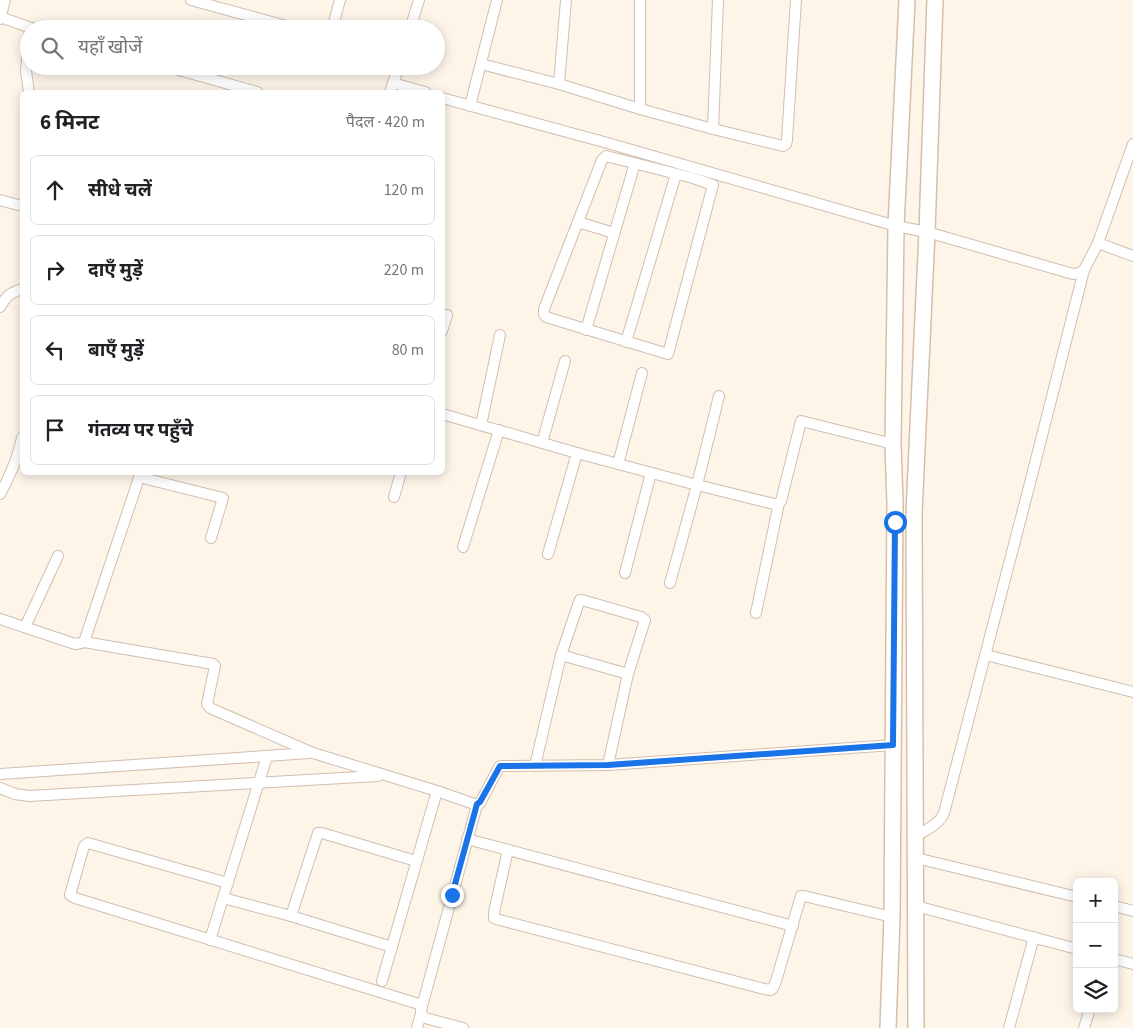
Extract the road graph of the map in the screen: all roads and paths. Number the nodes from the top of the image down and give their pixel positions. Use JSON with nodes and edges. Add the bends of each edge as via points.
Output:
{"nodes":[{"id":1,"x":191,"y":0,"type":"edge"},
{"id":2,"x":340,"y":0,"type":"edge"},
{"id":3,"x":419,"y":0,"type":"edge"},
{"id":4,"x":497,"y":0,"type":"edge"},
{"id":5,"x":566,"y":0,"type":"edge"},
{"id":6,"x":640,"y":0,"type":"edge"},
{"id":7,"x":718,"y":0,"type":"edge"},
{"id":8,"x":796,"y":0,"type":"edge"},
{"id":9,"x":907,"y":0,"type":"edge"},
{"id":10,"x":935,"y":0,"type":"edge"},
{"id":11,"x":2,"y":10,"type":"edge"},
{"id":12,"x":264,"y":20,"type":"edge"},
{"id":13,"x":334,"y":20,"type":"edge"},
{"id":14,"x":413,"y":20,"type":"edge"},
{"id":15,"x":20,"y":23,"type":"edge"},
{"id":16,"x":481,"y":64,"type":"junction"},
{"id":17,"x":27,"y":75,"type":"edge"},
{"id":18,"x":197,"y":75,"type":"edge"},
{"id":19,"x":396,"y":75,"type":"edge"},
{"id":20,"x":559,"y":84,"type":"junction"},
{"id":21,"x":391,"y":88,"type":"edge"},
{"id":22,"x":29,"y":90,"type":"edge"},
{"id":23,"x":250,"y":90,"type":"edge"},
{"id":24,"x":408,"y":90,"type":"edge"},
{"id":25,"x":445,"y":99,"type":"edge"},
{"id":26,"x":470,"y":106,"type":"junction"},
{"id":27,"x":640,"y":109,"type":"junction"},
{"id":28,"x":713,"y":129,"type":"junction"},
{"id":29,"x":1133,"y":144,"type":"edge"},
{"id":30,"x":635,"y":163,"type":"junction"},
{"id":31,"x":1129,"y":168,"type":"edge"},
{"id":32,"x":676,"y":174,"type":"junction"},
{"id":33,"x":695,"y":174,"type":"junction"},
{"id":34,"x":0,"y":200,"type":"edge"},
{"id":35,"x":20,"y":205,"type":"edge"},
{"id":36,"x":578,"y":222,"type":"junction"},
{"id":37,"x":896,"y":226,"type":"junction"},
{"id":38,"x":927,"y":232,"type":"junction"},
{"id":39,"x":614,"y":233,"type":"junction"},
{"id":40,"x":1098,"y":243,"type":"junction"},
{"id":41,"x":1133,"y":256,"type":"edge"},
{"id":42,"x":1084,"y":270,"type":"junction"},
{"id":43,"x":20,"y":290,"type":"edge"},
{"id":44,"x":0,"y":307,"type":"edge"},
{"id":45,"x":447,"y":315,"type":"dead end"},
{"id":46,"x":445,"y":321,"type":"edge"},
{"id":47,"x":586,"y":330,"type":"junction"},
{"id":48,"x":500,"y":335,"type":"dead end"},
{"id":49,"x":626,"y":342,"type":"junction"},
{"id":50,"x":565,"y":360,"type":"dead end"},
{"id":51,"x":642,"y":373,"type":"dead end"},
{"id":52,"x":719,"y":396,"type":"dead end"},
{"id":53,"x":445,"y":415,"type":"edge"},
{"id":54,"x":481,"y":425,"type":"junction"},
{"id":55,"x":499,"y":430,"type":"junction"},
{"id":56,"x":542,"y":443,"type":"junction"},
{"id":57,"x":893,"y":444,"type":"junction"},
{"id":58,"x":20,"y":448,"type":"edge"},
{"id":59,"x":577,"y":453,"type":"junction"},
{"id":60,"x":618,"y":464,"type":"junction"},
{"id":61,"x":651,"y":473,"type":"junction"},
{"id":62,"x":140,"y":475,"type":"edge"},
{"id":63,"x":400,"y":475,"type":"edge"},
{"id":64,"x":697,"y":485,"type":"junction"},
{"id":65,"x":0,"y":494,"type":"edge"},
{"id":66,"x":394,"y":497,"type":"dead end"},
{"id":67,"x":779,"y":503,"type":"junction"},
{"id":68,"x":211,"y":538,"type":"dead end"},
{"id":69,"x":463,"y":547,"type":"dead end"},
{"id":70,"x":548,"y":554,"type":"dead end"},
{"id":71,"x":58,"y":556,"type":"dead end"},
{"id":72,"x":625,"y":573,"type":"dead end"},
{"id":73,"x":670,"y":582,"type":"dead end"},
{"id":74,"x":756,"y":613,"type":"dead end"},
{"id":75,"x":0,"y":619,"type":"edge"},
{"id":76,"x":25,"y":627,"type":"junction"},
{"id":77,"x":84,"y":642,"type":"junction"},
{"id":78,"x":561,"y":655,"type":"junction"},
{"id":79,"x":986,"y":655,"type":"junction"},
{"id":80,"x":628,"y":674,"type":"junction"},
{"id":81,"x":1133,"y":692,"type":"edge"},
{"id":82,"x":893,"y":745,"type":"junction"},
{"id":83,"x":313,"y":753,"type":"junction"},
{"id":84,"x":267,"y":756,"type":"junction"},
{"id":85,"x":608,"y":765,"type":"junction"},
{"id":86,"x":535,"y":766,"type":"junction"},
{"id":87,"x":0,"y":774,"type":"edge"},
{"id":88,"x":387,"y":775,"type":"junction"},
{"id":89,"x":259,"y":782,"type":"junction"},
{"id":90,"x":0,"y":788,"type":"edge"},
{"id":91,"x":436,"y":791,"type":"junction"},
{"id":92,"x":477,"y":804,"type":"junction"},
{"id":93,"x":915,"y":837,"type":"junction"},
{"id":94,"x":467,"y":839,"type":"junction"},
{"id":95,"x":508,"y":850,"type":"junction"},
{"id":96,"x":916,"y":858,"type":"junction"},
{"id":97,"x":416,"y":861,"type":"junction"},
{"id":98,"x":228,"y":883,"type":"junction"},
{"id":99,"x":1073,"y":896,"type":"edge"},
{"id":100,"x":223,"y":898,"type":"junction"},
{"id":101,"x":916,"y":906,"type":"junction"},
{"id":102,"x":1118,"y":907,"type":"edge"},
{"id":103,"x":1133,"y":911,"type":"edge"},
{"id":104,"x":291,"y":916,"type":"junction"},
{"id":105,"x":892,"y":917,"type":"junction"},
{"id":106,"x":793,"y":926,"type":"junction"},
{"id":107,"x":1034,"y":938,"type":"junction"},
{"id":108,"x":210,"y":940,"type":"junction"},
{"id":109,"x":392,"y":947,"type":"junction"},
{"id":110,"x":1073,"y":948,"type":"edge"},
{"id":111,"x":1118,"y":960,"type":"edge"},
{"id":112,"x":1133,"y":964,"type":"edge"},
{"id":113,"x":382,"y":981,"type":"dead end"},
{"id":114,"x":422,"y":1009,"type":"junction"},
{"id":115,"x":1089,"y":1013,"type":"edge"},
{"id":116,"x":417,"y":1028,"type":"edge"},
{"id":117,"x":463,"y":1028,"type":"edge"},
{"id":118,"x":887,"y":1028,"type":"edge"},
{"id":119,"x":916,"y":1028,"type":"edge"},
{"id":120,"x":1009,"y":1028,"type":"edge"},
{"id":121,"x":1084,"y":1028,"type":"edge"}],
"edges":[{"from":1,"to":12,"type":"street"},
{"from":2,"to":13,"type":"street"},
{"from":3,"to":14,"type":"street"},
{"from":4,"to":16,"type":"street"},
{"from":5,"to":20,"type":"street"},
{"from":6,"to":27,"type":"street"},
{"from":7,"to":28,"type":"street"},
{"from":8,"to":28,"type":"street","via":[[786,144],[783,146]]},
{"from":9,"to":37,"type":"main road"},
{"from":10,"to":38,"type":"main road"},
{"from":11,"to":15,"type":"street"},
{"from":16,"to":20,"type":"street"},
{"from":16,"to":26,"type":"street"},
{"from":17,"to":22,"type":"street"},
{"from":18,"to":23,"type":"street"},
{"from":19,"to":21,"type":"street"},
{"from":20,"to":27,"type":"street"},
{"from":21,"to":24,"type":"street"},
{"from":25,"to":26,"type":"street"},
{"from":26,"to":33,"type":"street","via":[[604,142]]},
{"from":27,"to":28,"type":"street"},
{"from":29,"to":31,"type":"street"},
{"from":30,"to":32,"type":"street"},
{"from":30,"to":36,"type":"street","via":[[606,156],[602,160]]},
{"from":30,"to":39,"type":"street"},
{"from":31,"to":40,"type":"street"},
{"from":32,"to":33,"type":"street"},
{"from":32,"to":49,"type":"street"},
{"from":33,"to":37,"type":"street"},
{"from":33,"to":49,"type":"street","via":[[713,187],[668,354]]},
{"from":34,"to":35,"type":"street"},
{"from":36,"to":39,"type":"street"},
{"from":36,"to":47,"type":"street","via":[[544,314]]},
{"from":37,"to":38,"type":"street"},
{"from":37,"to":57,"type":"main road"},
{"from":38,"to":42,"type":"street","via":[[1069,273]]},
{"from":38,"to":93,"type":"main road","via":[[914,513]]},
{"from":39,"to":47,"type":"street"},
{"from":40,"to":41,"type":"street"},
{"from":40,"to":42,"type":"street"},
{"from":42,"to":79,"type":"street"},
{"from":43,"to":44,"type":"street","via":[[7,296]]},
{"from":45,"to":46,"type":"street"},
{"from":47,"to":49,"type":"street"},
{"from":48,"to":54,"type":"street"},
{"from":50,"to":56,"type":"street"},
{"from":51,"to":60,"type":"street"},
{"from":52,"to":64,"type":"street"},
{"from":53,"to":54,"type":"street"},
{"from":54,"to":55,"type":"street"},
{"from":55,"to":56,"type":"street"},
{"from":55,"to":69,"type":"street"},
{"from":56,"to":59,"type":"street"},
{"from":57,"to":67,"type":"street","via":[[801,421]]},
{"from":57,"to":82,"type":"main road"},
{"from":58,"to":65,"type":"street","via":[[14,469]]},
{"from":59,"to":60,"type":"street"},
{"from":59,"to":70,"type":"street"},
{"from":60,"to":61,"type":"street"},
{"from":61,"to":64,"type":"street"},
{"from":61,"to":72,"type":"street"},
{"from":62,"to":68,"type":"street","via":[[223,498]]},
{"from":62,"to":77,"type":"street"},
{"from":63,"to":66,"type":"street"},
{"from":64,"to":67,"type":"street"},
{"from":64,"to":73,"type":"street"},
{"from":67,"to":74,"type":"street"},
{"from":71,"to":76,"type":"street"},
{"from":75,"to":76,"type":"street"},
{"from":76,"to":77,"type":"street","via":[[75,644]]},
{"from":77,"to":83,"type":"street","via":[[214,664],[208,706]]},
{"from":78,"to":80,"type":"street"},
{"from":78,"to":80,"type":"street","via":[[579,602],[594,603],[644,618]]},
{"from":78,"to":86,"type":"street"},
{"from":79,"to":81,"type":"street"},
{"from":79,"to":93,"type":"street","via":[[944,814],[938,822]]},
{"from":80,"to":85,"type":"street"},
{"from":82,"to":85,"type":"street"},
{"from":82,"to":105,"type":"main road"},
{"from":83,"to":84,"type":"street"},
{"from":83,"to":88,"type":"street"},
{"from":84,"to":87,"type":"street"},
{"from":84,"to":89,"type":"street"},
{"from":85,"to":86,"type":"street"},
{"from":86,"to":92,"type":"street","via":[[500,766]]},
{"from":88,"to":89,"type":"street"},
{"from":88,"to":91,"type":"street"},
{"from":89,"to":90,"type":"street","via":[[29,796]]},
{"from":89,"to":98,"type":"street"},
{"from":91,"to":92,"type":"street"},
{"from":91,"to":97,"type":"street"},
{"from":92,"to":94,"type":"street"},
{"from":93,"to":96,"type":"main road"},
{"from":94,"to":95,"type":"street"},
{"from":94,"to":114,"type":"street"},
{"from":95,"to":106,"type":"street"},
{"from":95,"to":106,"type":"street","via":[[494,916],[508,923],[768,990],[776,981]]},
{"from":96,"to":99,"type":"street"},
{"from":96,"to":101,"type":"main road"},
{"from":97,"to":104,"type":"street","via":[[320,832]]},
{"from":97,"to":109,"type":"street"},
{"from":98,"to":100,"type":"street"},
{"from":98,"to":108,"type":"street","via":[[88,843],[81,855],[70,892],[72,898]]},
{"from":100,"to":104,"type":"street"},
{"from":100,"to":108,"type":"street"},
{"from":101,"to":107,"type":"street"},
{"from":101,"to":119,"type":"main road"},
{"from":102,"to":103,"type":"street"},
{"from":104,"to":109,"type":"street"},
{"from":105,"to":106,"type":"street","via":[[803,896]]},
{"from":105,"to":118,"type":"main road"},
{"from":107,"to":110,"type":"street"},
{"from":107,"to":120,"type":"street"},
{"from":108,"to":114,"type":"street"},
{"from":109,"to":113,"type":"street"},
{"from":111,"to":112,"type":"street"},
{"from":114,"to":116,"type":"street"},
{"from":114,"to":117,"type":"street","via":[[425,1018]]},
{"from":115,"to":121,"type":"street"}]}
